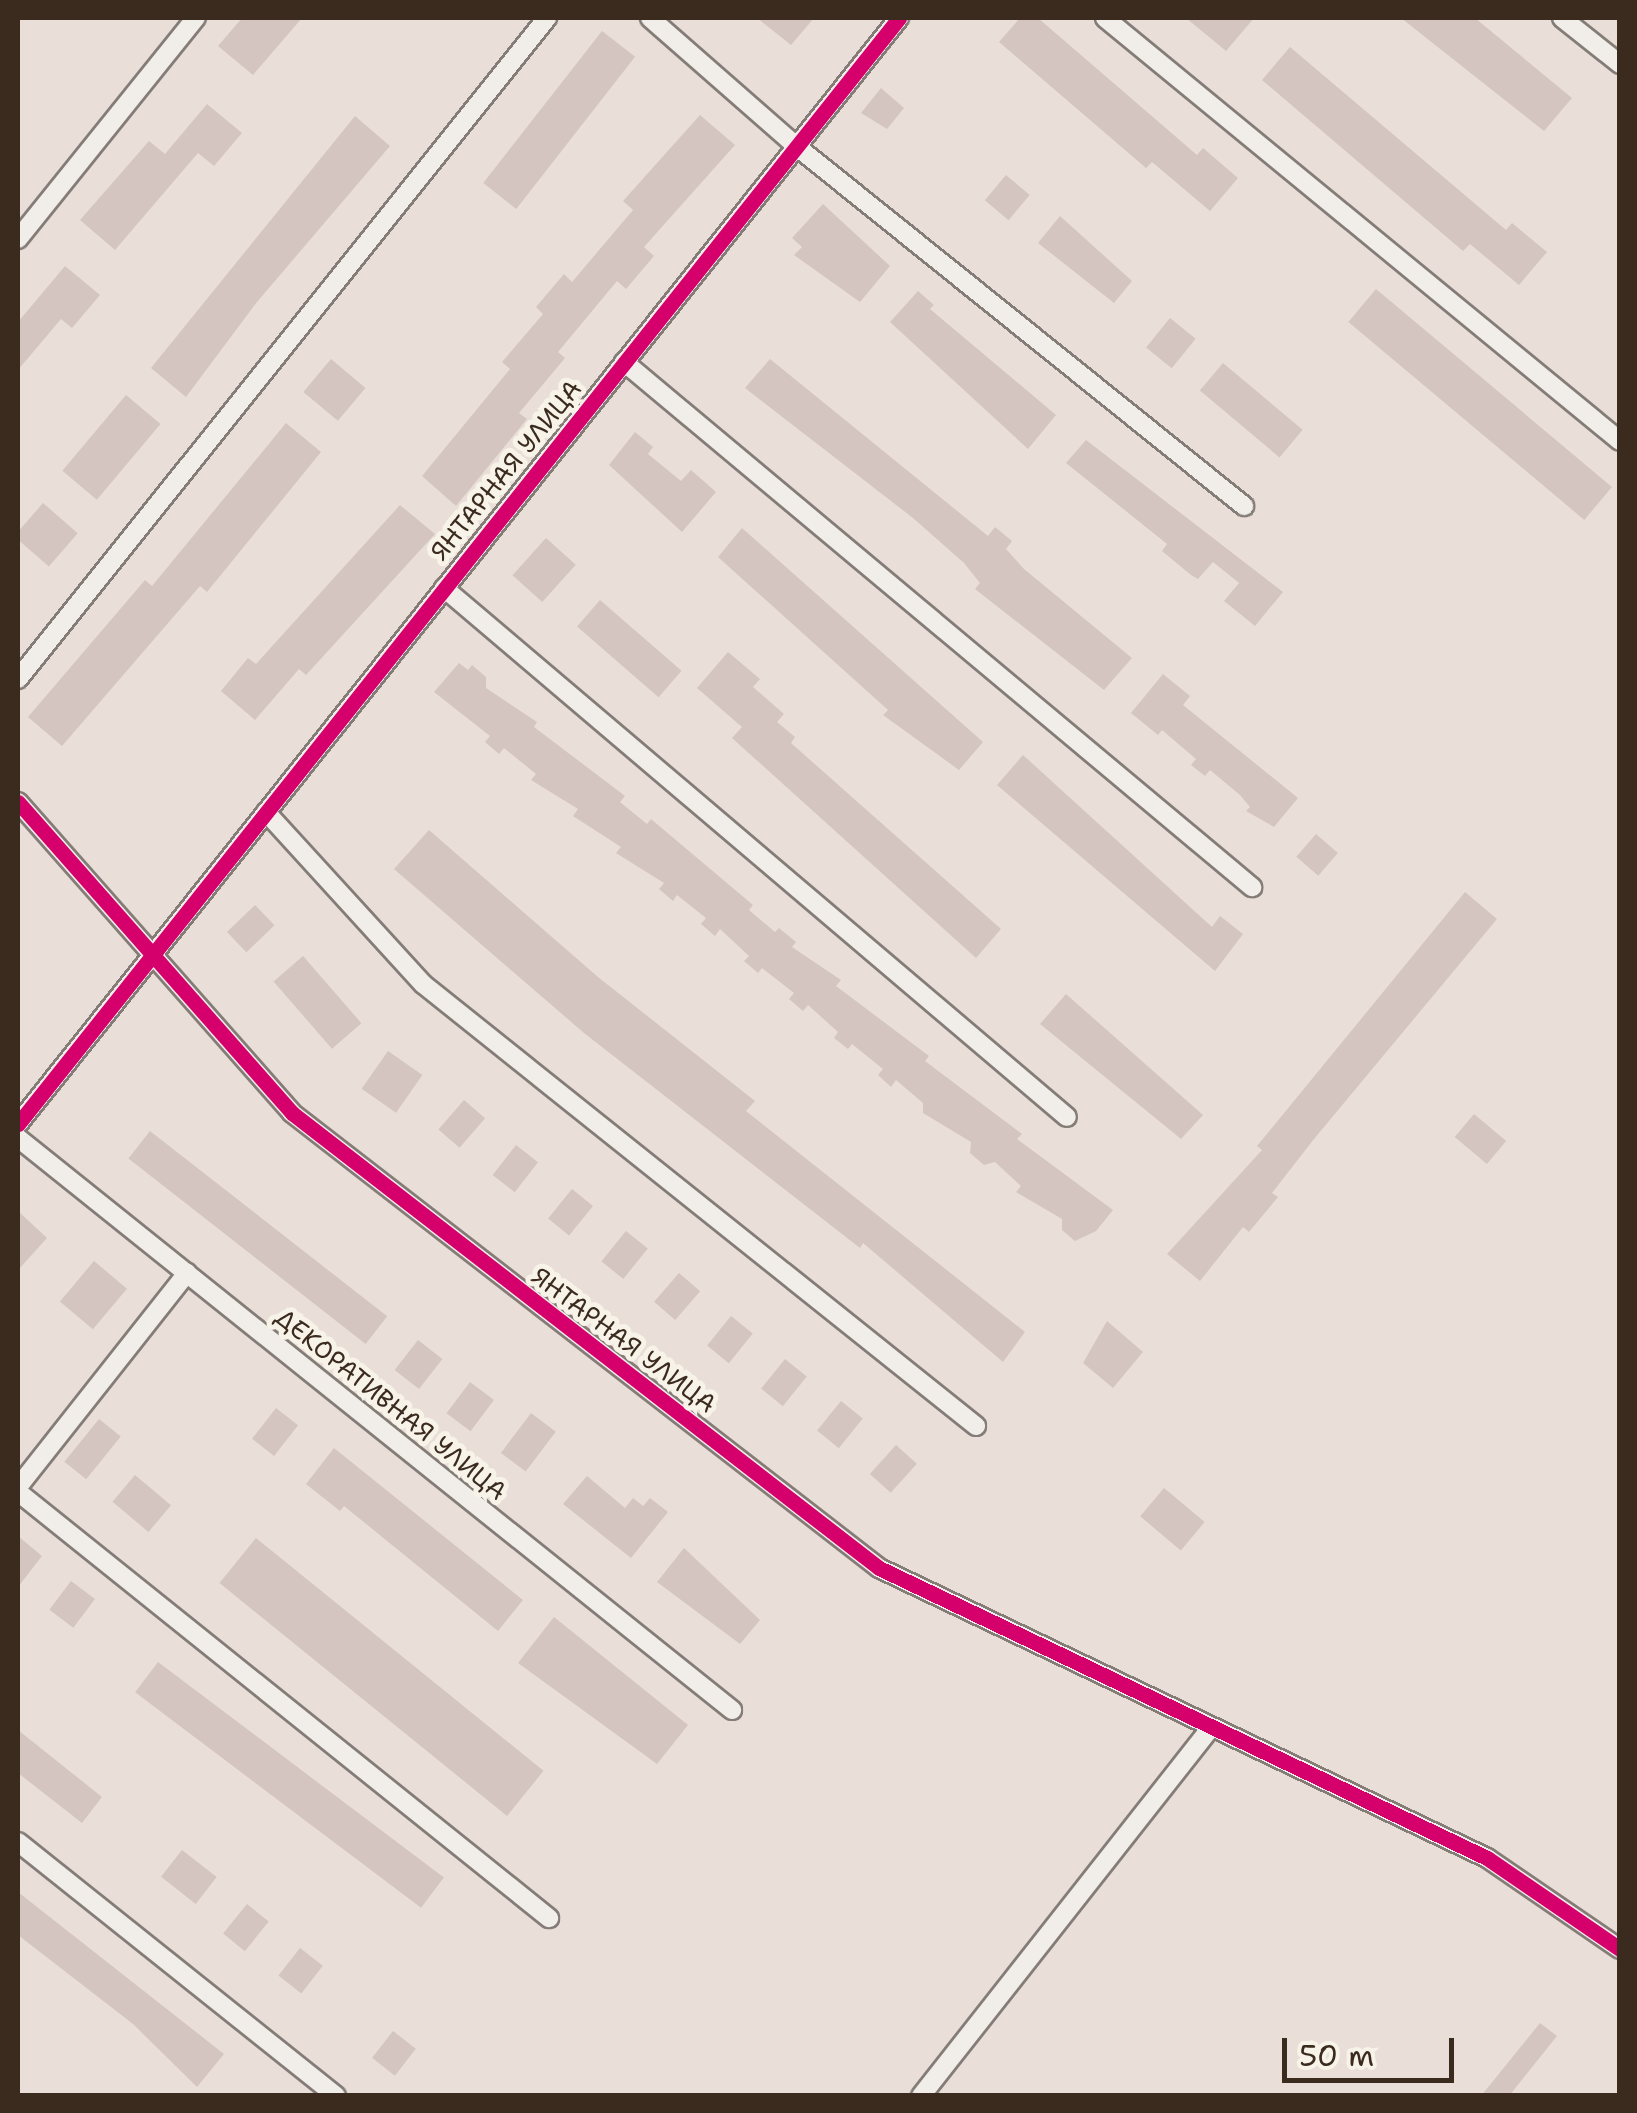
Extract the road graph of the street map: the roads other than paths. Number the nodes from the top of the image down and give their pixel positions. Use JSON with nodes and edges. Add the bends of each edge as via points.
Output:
{"nodes":[{"id":1,"x":196,"y":18,"type":"edge"},
{"id":2,"x":547,"y":18,"type":"edge"},
{"id":3,"x":650,"y":18,"type":"edge"},
{"id":4,"x":899,"y":18,"type":"edge"},
{"id":5,"x":1106,"y":18,"type":"edge"},
{"id":6,"x":1562,"y":18,"type":"edge"},
{"id":7,"x":1620,"y":64,"type":"edge"},
{"id":8,"x":796,"y":146,"type":"junction"},
{"id":9,"x":18,"y":238,"type":"edge"},
{"id":10,"x":624,"y":362,"type":"junction"},
{"id":11,"x":1620,"y":441,"type":"edge"},
{"id":12,"x":1244,"y":506,"type":"dead end"},
{"id":13,"x":444,"y":588,"type":"junction"},
{"id":14,"x":18,"y":679,"type":"edge"},
{"id":15,"x":18,"y":802,"type":"edge"},
{"id":16,"x":266,"y":812,"type":"junction"},
{"id":17,"x":1252,"y":887,"type":"dead end"},
{"id":18,"x":152,"y":955,"type":"junction"},
{"id":19,"x":1066,"y":1117,"type":"dead end"},
{"id":20,"x":18,"y":1124,"type":"edge"},
{"id":21,"x":18,"y":1138,"type":"edge"},
{"id":22,"x":186,"y":1274,"type":"junction"},
{"id":23,"x":976,"y":1426,"type":"dead end"},
{"id":24,"x":18,"y":1489,"type":"edge"},
{"id":25,"x":732,"y":1710,"type":"dead end"},
{"id":26,"x":1211,"y":1728,"type":"junction"},
{"id":27,"x":18,"y":1842,"type":"edge"},
{"id":28,"x":548,"y":1918,"type":"dead end"},
{"id":29,"x":1620,"y":1949,"type":"edge"},
{"id":30,"x":336,"y":2096,"type":"edge"},
{"id":31,"x":921,"y":2096,"type":"edge"}],
"edges":[{"from":1,"to":9,"type":"street"},
{"from":2,"to":14,"type":"street"},
{"from":3,"to":8,"type":"street"},
{"from":4,"to":8,"type":"street","name":"ЯНТАРНАЯ УЛИЦА"},
{"from":5,"to":11,"type":"street"},
{"from":6,"to":7,"type":"street"},
{"from":8,"to":10,"type":"street","name":"ЯНТАРНАЯ УЛИЦА"},
{"from":8,"to":12,"type":"street"},
{"from":10,"to":13,"type":"street","name":"ЯНТАРНАЯ УЛИЦА"},
{"from":10,"to":17,"type":"street"},
{"from":13,"to":16,"type":"street","name":"ЯНТАРНАЯ УЛИЦА"},
{"from":13,"to":19,"type":"street"},
{"from":15,"to":18,"type":"street"},
{"from":16,"to":18,"type":"street","name":"ЯНТАРНАЯ УЛИЦА"},
{"from":16,"to":23,"type":"street","via":[[424,984]]},
{"from":18,"to":20,"type":"street","name":"ЯНТАРНАЯ УЛИЦА"},
{"from":18,"to":26,"type":"street","name":"ЯНТАРНАЯ УЛИЦА","via":[[292,1113],[879,1568]]},
{"from":21,"to":22,"type":"street","name":"ДЕКОРАТИВНАЯ УЛИЦА"},
{"from":22,"to":24,"type":"street"},
{"from":22,"to":25,"type":"street","name":"ДЕКОРАТИВНАЯ УЛИЦА"},
{"from":24,"to":28,"type":"street"},
{"from":26,"to":29,"type":"street","name":"ЯНТАРНАЯ УЛИЦА","via":[[1487,1858]]},
{"from":26,"to":31,"type":"street"},
{"from":27,"to":30,"type":"street"}]}
